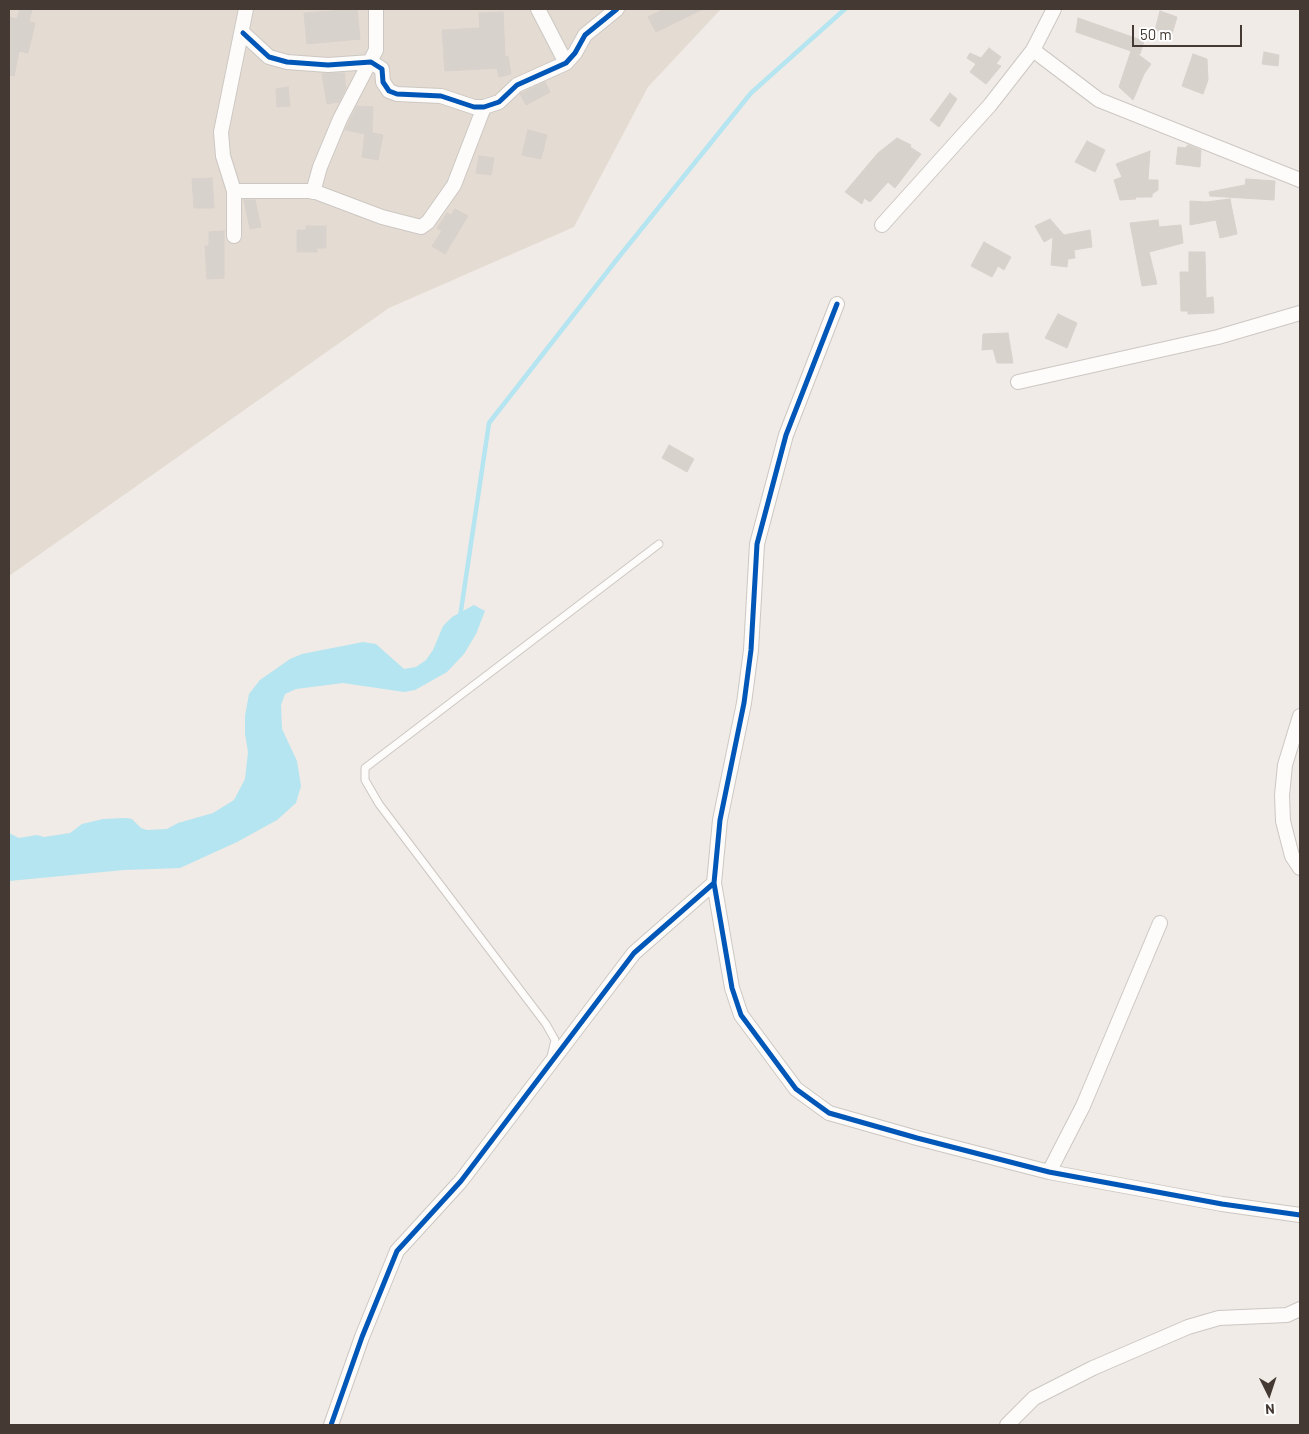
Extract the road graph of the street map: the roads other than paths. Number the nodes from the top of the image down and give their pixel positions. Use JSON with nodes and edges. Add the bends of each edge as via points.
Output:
{"nodes":[{"id":1,"x":246,"y":9,"type":"edge"},
{"id":2,"x":376,"y":9,"type":"edge"},
{"id":3,"x":538,"y":9,"type":"edge"},
{"id":4,"x":617,"y":9,"type":"edge"},
{"id":5,"x":1054,"y":9,"type":"edge"},
{"id":6,"x":243,"y":33,"type":"junction"},
{"id":7,"x":1033,"y":50,"type":"junction"},
{"id":8,"x":371,"y":62,"type":"junction"},
{"id":9,"x":566,"y":63,"type":"junction"},
{"id":10,"x":484,"y":108,"type":"junction"},
{"id":11,"x":1300,"y":180,"type":"edge"},
{"id":12,"x":234,"y":191,"type":"junction"},
{"id":13,"x":313,"y":192,"type":"junction"},
{"id":14,"x":882,"y":225,"type":"dead end"},
{"id":15,"x":234,"y":236,"type":"dead end"},
{"id":16,"x":837,"y":304,"type":"dead end"},
{"id":17,"x":1300,"y":313,"type":"edge"},
{"id":18,"x":1018,"y":382,"type":"dead end"},
{"id":19,"x":659,"y":544,"type":"dead end"},
{"id":20,"x":1300,"y":716,"type":"edge"},
{"id":21,"x":1300,"y":868,"type":"edge"},
{"id":22,"x":714,"y":883,"type":"junction"},
{"id":23,"x":1160,"y":923,"type":"dead end"},
{"id":24,"x":548,"y":1064,"type":"junction"},
{"id":25,"x":1050,"y":1172,"type":"junction"},
{"id":26,"x":1300,"y":1215,"type":"edge"},
{"id":27,"x":1300,"y":1309,"type":"edge"},
{"id":28,"x":331,"y":1425,"type":"edge"},
{"id":29,"x":1007,"y":1425,"type":"edge"}],
"edges":[{"from":1,"to":6,"type":"street"},
{"from":2,"to":8,"type":"street","via":[[376,50]]},
{"from":3,"to":9,"type":"street"},
{"from":4,"to":9,"type":"street","via":[[585,34]]},
{"from":5,"to":7,"type":"street"},
{"from":6,"to":8,"type":"street","via":[[269,57],[287,62],[328,65]]},
{"from":6,"to":12,"type":"street","via":[[221,132],[223,156]]},
{"from":7,"to":11,"type":"street","via":[[1099,100]]},
{"from":7,"to":14,"type":"street","via":[[990,105]]},
{"from":8,"to":10,"type":"street","via":[[382,69],[383,82],[397,94],[441,96],[474,108]]},
{"from":8,"to":13,"type":"street","via":[[340,119]]},
{"from":9,"to":10,"type":"street","via":[[517,86],[499,102]]},
{"from":10,"to":13,"type":"street","via":[[454,185],[422,227],[382,217]]},
{"from":12,"to":13,"type":"street"},
{"from":12,"to":15,"type":"street"},
{"from":16,"to":22,"type":"street","via":[[786,435],[757,544],[751,650],[738,740],[720,820]]},
{"from":17,"to":18,"type":"street","via":[[1218,337]]},
{"from":19,"to":24,"type":"lane","via":[[365,768],[367,785],[379,804],[556,1040]]},
{"from":20,"to":21,"type":"street","via":[[1285,765],[1282,795],[1283,821],[1292,856]]},
{"from":22,"to":24,"type":"street","via":[[634,953]]},
{"from":22,"to":25,"type":"street","via":[[732,988],[741,1015],[796,1089],[829,1113]]},
{"from":23,"to":25,"type":"street","via":[[1083,1106]]},
{"from":24,"to":28,"type":"street","via":[[461,1181],[397,1251]]},
{"from":25,"to":26,"type":"street"},
{"from":27,"to":29,"type":"street","via":[[1287,1315],[1219,1318],[1188,1327],[1093,1368],[1034,1398]]}]}
